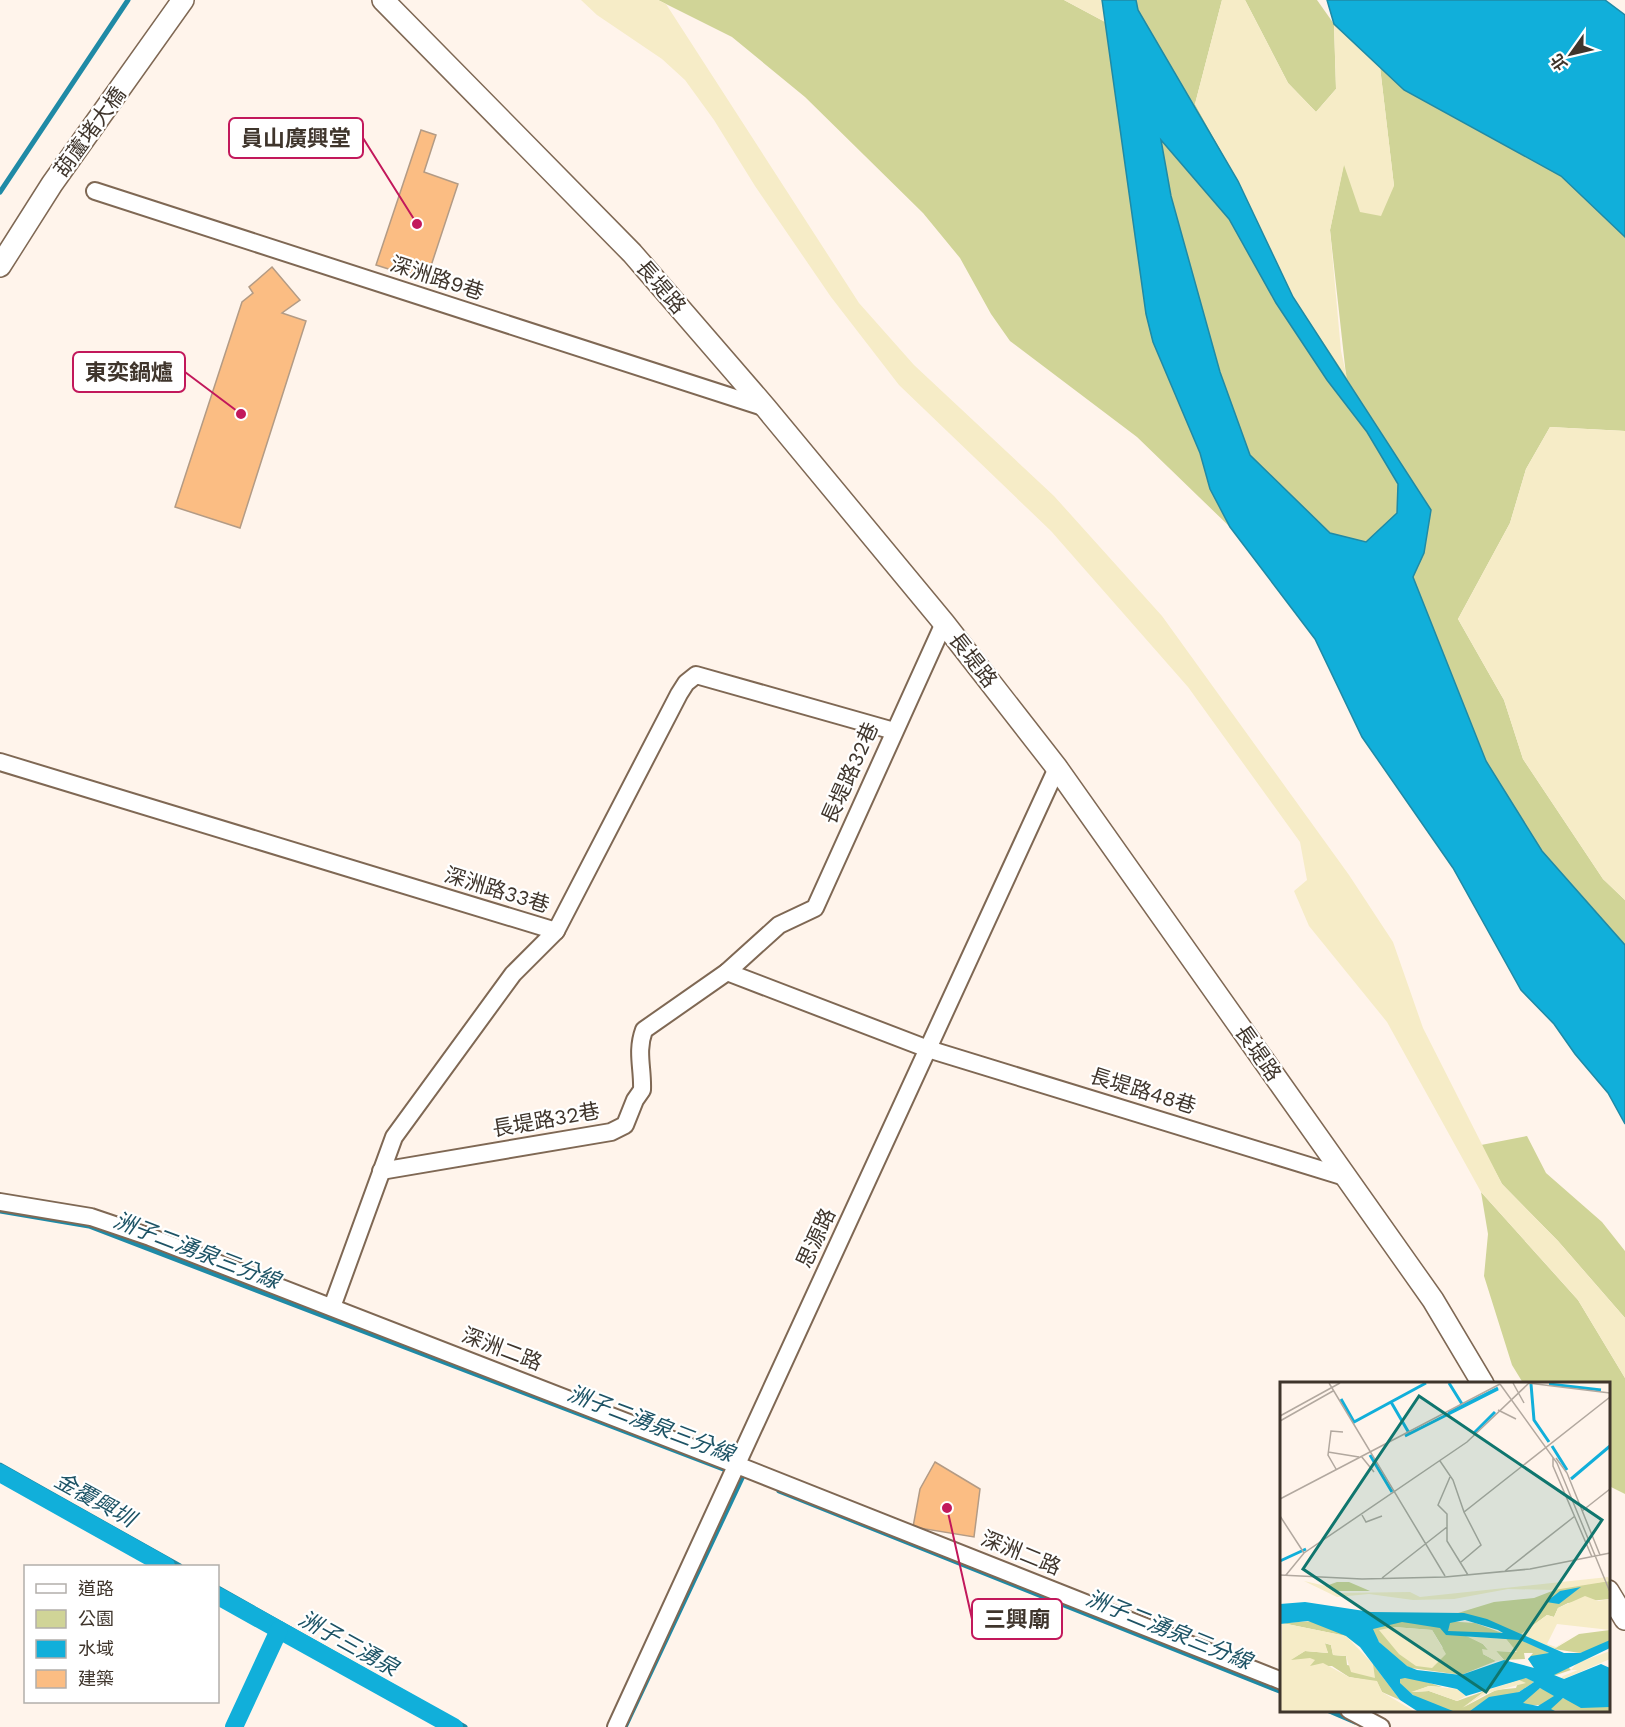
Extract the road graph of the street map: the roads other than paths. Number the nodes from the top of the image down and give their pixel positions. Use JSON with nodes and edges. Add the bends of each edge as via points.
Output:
{"nodes":[{"id":1,"x":183,"y":0,"type":"edge"},
{"id":2,"x":383,"y":0,"type":"edge"},
{"id":3,"x":95,"y":191,"type":"dead end"},
{"id":4,"x":0,"y":266,"type":"edge"},
{"id":5,"x":766,"y":408,"type":"junction"},
{"id":6,"x":944,"y":623,"type":"junction"},
{"id":7,"x":894,"y":731,"type":"junction"},
{"id":8,"x":0,"y":762,"type":"edge"},
{"id":9,"x":1057,"y":768,"type":"junction"},
{"id":10,"x":556,"y":931,"type":"junction"},
{"id":11,"x":727,"y":972,"type":"junction"},
{"id":12,"x":928,"y":1049,"type":"junction"},
{"id":13,"x":381,"y":1171,"type":"junction"},
{"id":14,"x":1345,"y":1177,"type":"junction"},
{"id":15,"x":0,"y":1202,"type":"edge"},
{"id":16,"x":332,"y":1307,"type":"junction"},
{"id":17,"x":1482,"y":1382,"type":"edge"},
{"id":18,"x":737,"y":1465,"type":"junction"},
{"id":19,"x":1610,"y":1594,"type":"edge"},
{"id":20,"x":1625,"y":1619,"type":"edge"},
{"id":21,"x":1280,"y":1681,"type":"edge"},
{"id":22,"x":1353,"y":1712,"type":"edge"},
{"id":23,"x":616,"y":1727,"type":"edge"},
{"id":24,"x":1381,"y":1727,"type":"edge"}],
"edges":[{"from":1,"to":4,"type":"street","name":"葫蘆堵大橋","via":[[52,184]]},
{"from":2,"to":5,"type":"street","name":"長堤路","via":[[632,253]]},
{"from":3,"to":5,"type":"street","name":"深洲路9巷"},
{"from":5,"to":6,"type":"street","name":"長堤路"},
{"from":6,"to":7,"type":"street","name":"長堤路32巷"},
{"from":6,"to":9,"type":"street","name":"長堤路"},
{"from":7,"to":10,"type":"street","via":[[696,675],[679,694]]},
{"from":7,"to":11,"type":"street","name":"長堤路32巷","via":[[815,908],[779,925]]},
{"from":8,"to":10,"type":"street","name":"深洲路33巷"},
{"from":9,"to":12,"type":"street","name":"思源路"},
{"from":9,"to":14,"type":"street","name":"長堤路"},
{"from":10,"to":13,"type":"street","name":"深洲路33巷","via":[[513,974],[394,1137]]},
{"from":11,"to":12,"type":"street"},
{"from":11,"to":13,"type":"street","name":"長堤路32巷","via":[[644,1030],[638,1060],[642,1090],[625,1125],[611,1132]]},
{"from":12,"to":14,"type":"street","name":"長堤路48巷"},
{"from":12,"to":18,"type":"street","name":"思源路"},
{"from":13,"to":16,"type":"street","name":"深洲路33巷"},
{"from":14,"to":17,"type":"street","name":"長堤路","via":[[1433,1300]]},
{"from":15,"to":16,"type":"street","name":"深洲二路","via":[[91,1217]]},
{"from":16,"to":18,"type":"street","name":"深洲二路"},
{"from":18,"to":21,"type":"street","name":"深洲二路"},
{"from":18,"to":23,"type":"street","name":"思源路"},
{"from":19,"to":20,"type":"street"},
{"from":22,"to":24,"type":"street"}]}
